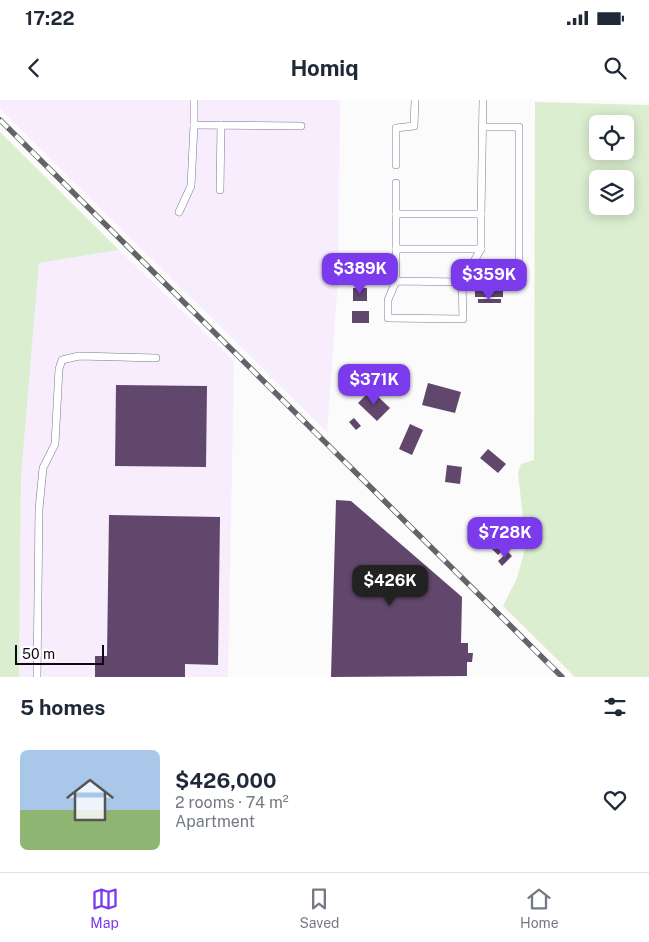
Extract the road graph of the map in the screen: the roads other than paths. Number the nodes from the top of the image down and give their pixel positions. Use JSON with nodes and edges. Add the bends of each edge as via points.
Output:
{"nodes":[{"id":1,"x":194,"y":100,"type":"edge"},
{"id":2,"x":415,"y":100,"type":"edge"},
{"id":3,"x":483,"y":100,"type":"edge"},
{"id":4,"x":194,"y":125,"type":"junction"},
{"id":5,"x":221,"y":125,"type":"junction"},
{"id":6,"x":301,"y":126,"type":"dead end"},
{"id":7,"x":483,"y":127,"type":"junction"},
{"id":8,"x":396,"y":166,"type":"dead end"},
{"id":9,"x":396,"y":183,"type":"dead end"},
{"id":10,"x":220,"y":190,"type":"dead end"},
{"id":11,"x":178,"y":212,"type":"dead end"},
{"id":12,"x":396,"y":214,"type":"junction"},
{"id":13,"x":481,"y":214,"type":"junction"},
{"id":14,"x":396,"y":248,"type":"junction"},
{"id":15,"x":481,"y":249,"type":"junction"},
{"id":16,"x":472,"y":264,"type":"junction"},
{"id":17,"x":396,"y":281,"type":"junction"},
{"id":18,"x":462,"y":282,"type":"junction"},
{"id":19,"x":156,"y":358,"type":"dead end"},
{"id":20,"x":37,"y":677,"type":"edge"}],
"edges":[{"from":1,"to":4,"type":"lane"},
{"from":2,"to":8,"type":"lane","via":[[414,126],[396,128]]},
{"from":3,"to":7,"type":"lane"},
{"from":4,"to":5,"type":"lane"},
{"from":4,"to":11,"type":"lane","via":[[191,186]]},
{"from":5,"to":6,"type":"lane"},
{"from":5,"to":10,"type":"lane"},
{"from":7,"to":13,"type":"lane"},
{"from":7,"to":16,"type":"lane","via":[[519,127],[519,264]]},
{"from":9,"to":12,"type":"lane"},
{"from":12,"to":13,"type":"lane"},
{"from":12,"to":14,"type":"lane"},
{"from":13,"to":15,"type":"lane"},
{"from":14,"to":15,"type":"lane"},
{"from":14,"to":17,"type":"lane"},
{"from":15,"to":16,"type":"lane"},
{"from":16,"to":18,"type":"lane"},
{"from":17,"to":18,"type":"lane"},
{"from":17,"to":18,"type":"lane","via":[[388,300],[388,318],[462,319]]},
{"from":19,"to":20,"type":"lane","via":[[79,356],[62,360],[55,444],[43,468],[39,509]]}]}
